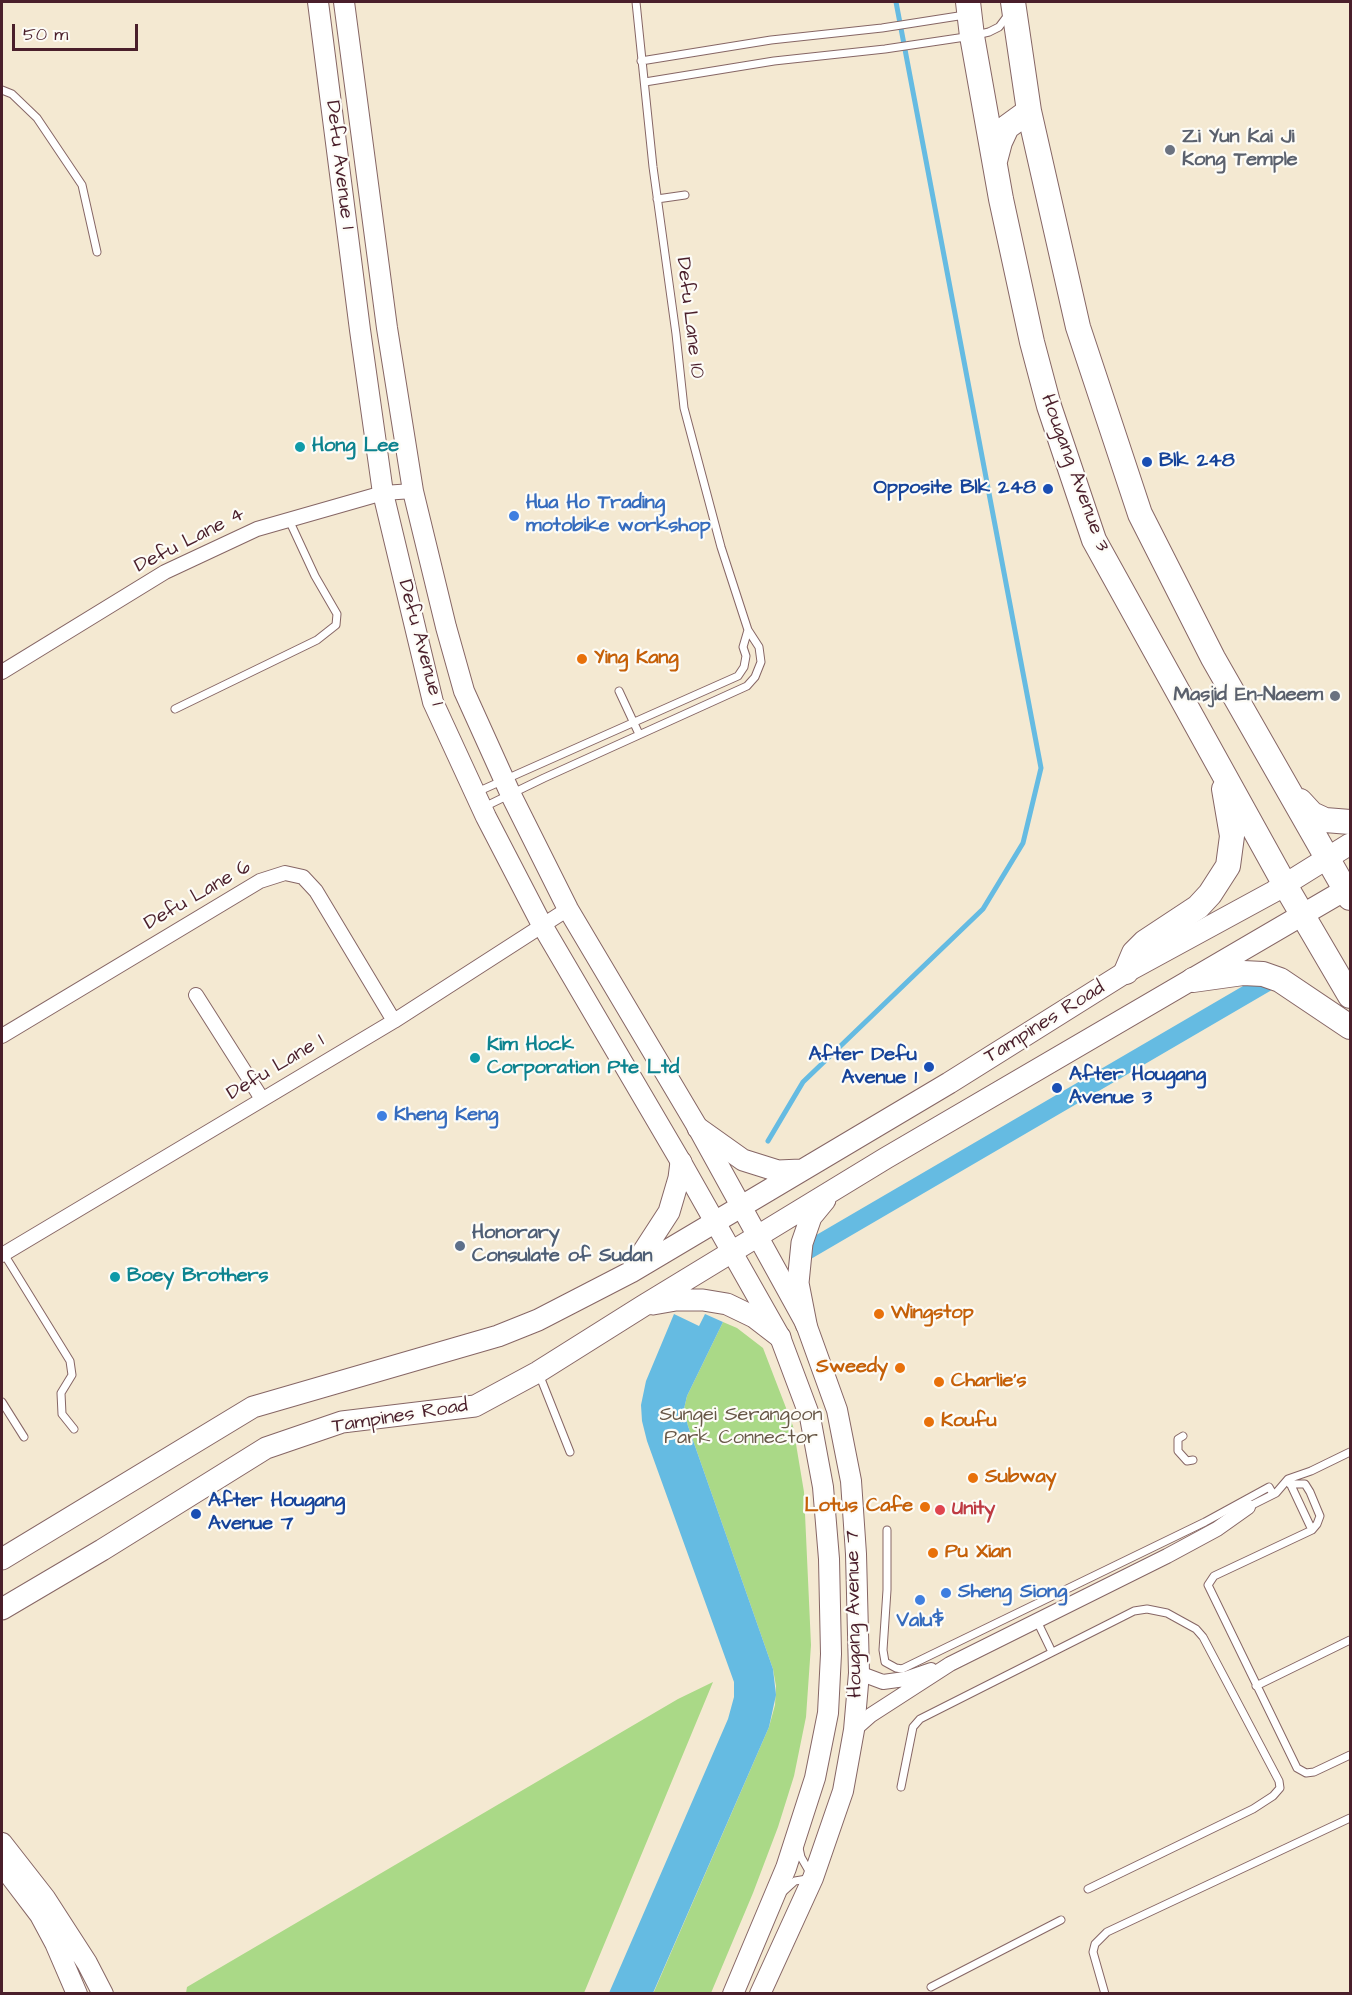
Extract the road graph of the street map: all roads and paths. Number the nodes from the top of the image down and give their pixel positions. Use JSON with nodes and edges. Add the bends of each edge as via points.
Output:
{"nodes":[{"id":1,"x":318,"y":2,"type":"edge"},
{"id":2,"x":344,"y":2,"type":"edge"},
{"id":3,"x":636,"y":2,"type":"edge"},
{"id":4,"x":1013,"y":2,"type":"edge"},
{"id":5,"x":970,"y":17,"type":"edge"},
{"id":6,"x":641,"y":61,"type":"junction"},
{"id":7,"x":645,"y":82,"type":"junction"},
{"id":8,"x":2,"y":90,"type":"edge"},
{"id":9,"x":1029,"y":111,"type":"junction"},
{"id":10,"x":995,"y":163,"type":"junction"},
{"id":11,"x":685,"y":195,"type":"dead end"},
{"id":12,"x":657,"y":199,"type":"junction"},
{"id":13,"x":97,"y":252,"type":"dead end"},
{"id":14,"x":413,"y":491,"type":"junction"},
{"id":15,"x":383,"y":493,"type":"junction"},
{"id":16,"x":289,"y":520,"type":"junction"},
{"id":17,"x":748,"y":630,"type":"junction"},
{"id":18,"x":2,"y":672,"type":"edge"},
{"id":19,"x":619,"y":691,"type":"dead end"},
{"id":20,"x":175,"y":709,"type":"dead end"},
{"id":21,"x":633,"y":722,"type":"junction"},
{"id":22,"x":639,"y":734,"type":"junction"},
{"id":23,"x":1222,"y":772,"type":"junction"},
{"id":24,"x":1284,"y":783,"type":"junction"},
{"id":25,"x":507,"y":788,"type":"junction"},
{"id":26,"x":478,"y":801,"type":"junction"},
{"id":27,"x":1350,"y":822,"type":"edge"},
{"id":28,"x":1350,"y":844,"type":"edge"},
{"id":29,"x":1328,"y":858,"type":"junction"},
{"id":30,"x":1285,"y":885,"type":"junction"},
{"id":31,"x":1349,"y":892,"type":"edge"},
{"id":32,"x":568,"y":909,"type":"junction"},
{"id":33,"x":1303,"y":916,"type":"junction"},
{"id":34,"x":542,"y":925,"type":"junction"},
{"id":35,"x":1126,"y":972,"type":"junction"},
{"id":36,"x":1193,"y":980,"type":"junction"},
{"id":37,"x":196,"y":995,"type":"dead end"},
{"id":38,"x":1350,"y":996,"type":"edge"},
{"id":39,"x":394,"y":1021,"type":"junction"},
{"id":40,"x":1350,"y":1027,"type":"edge"},
{"id":41,"x":2,"y":1036,"type":"edge"},
{"id":42,"x":262,"y":1100,"type":"junction"},
{"id":43,"x":698,"y":1128,"type":"junction"},
{"id":44,"x":681,"y":1162,"type":"junction"},
{"id":45,"x":802,"y":1170,"type":"junction"},
{"id":46,"x":833,"y":1191,"type":"junction"},
{"id":47,"x":741,"y":1205,"type":"junction"},
{"id":48,"x":714,"y":1221,"type":"junction"},
{"id":49,"x":758,"y":1237,"type":"junction"},
{"id":50,"x":732,"y":1252,"type":"junction"},
{"id":51,"x":3,"y":1255,"type":"edge"},
{"id":52,"x":631,"y":1272,"type":"junction"},
{"id":53,"x":643,"y":1306,"type":"junction"},
{"id":54,"x":806,"y":1324,"type":"junction"},
{"id":55,"x":780,"y":1337,"type":"junction"},
{"id":56,"x":538,"y":1372,"type":"junction"},
{"id":57,"x":2,"y":1402,"type":"edge"},
{"id":58,"x":74,"y":1429,"type":"dead end"},
{"id":59,"x":1183,"y":1436,"type":"dead end"},
{"id":60,"x":24,"y":1437,"type":"dead end"},
{"id":61,"x":570,"y":1452,"type":"dead end"},
{"id":62,"x":1350,"y":1452,"type":"edge"},
{"id":63,"x":1193,"y":1460,"type":"dead end"},
{"id":64,"x":1289,"y":1482,"type":"junction"},
{"id":65,"x":1273,"y":1494,"type":"junction"},
{"id":66,"x":1248,"y":1507,"type":"joint"},
{"id":67,"x":887,"y":1530,"type":"dead end"},
{"id":68,"x":1312,"y":1530,"type":"junction"},
{"id":69,"x":2,"y":1559,"type":"edge"},
{"id":70,"x":2,"y":1609,"type":"edge"},
{"id":71,"x":1037,"y":1621,"type":"junction"},
{"id":72,"x":1350,"y":1640,"type":"edge"},
{"id":73,"x":1052,"y":1652,"type":"junction"},
{"id":74,"x":950,"y":1664,"type":"junction"},
{"id":75,"x":860,"y":1672,"type":"junction"},
{"id":76,"x":1256,"y":1686,"type":"junction"},
{"id":77,"x":854,"y":1731,"type":"junction"},
{"id":78,"x":1350,"y":1755,"type":"edge"},
{"id":79,"x":902,"y":1787,"type":"dead end"},
{"id":80,"x":1350,"y":1818,"type":"edge"},
{"id":81,"x":797,"y":1834,"type":"junction"},
{"id":82,"x":2,"y":1843,"type":"edge"},
{"id":83,"x":2,"y":1865,"type":"edge"},
{"id":84,"x":813,"y":1878,"type":"junction"},
{"id":85,"x":1088,"y":1890,"type":"dead end"},
{"id":86,"x":773,"y":1901,"type":"junction"},
{"id":87,"x":1061,"y":1920,"type":"dead end"},
{"id":88,"x":931,"y":1987,"type":"dead end"},
{"id":89,"x":77,"y":1994,"type":"edge"},
{"id":90,"x":103,"y":1994,"type":"edge"},
{"id":91,"x":733,"y":1994,"type":"edge"},
{"id":92,"x":760,"y":1994,"type":"edge"},
{"id":93,"x":1105,"y":1994,"type":"edge"}],
"edges":[{"from":1,"to":15,"type":"main road","name":"Defu Avenue 1"},
{"from":2,"to":14,"type":"main road","name":"Defu Avenue 1"},
{"from":3,"to":6,"type":"lane","name":"Defu Lane 10"},
{"from":4,"to":5,"type":"lane","via":[[1007,18],[989,32]]},
{"from":4,"to":9,"type":"highway"},
{"from":5,"to":6,"type":"lane","via":[[771,40]]},
{"from":5,"to":7,"type":"lane","via":[[918,44],[774,61]]},
{"from":5,"to":10,"type":"highway","name":"Hougang Avenue 3"},
{"from":6,"to":7,"type":"lane","name":"Defu Lane 10"},
{"from":7,"to":12,"type":"lane","name":"Defu Lane 10"},
{"from":8,"to":13,"type":"lane","via":[[38,118],[82,186]]},
{"from":9,"to":10,"type":"highway","via":[[1007,128]]},
{"from":9,"to":24,"type":"highway","via":[[1078,327],[1140,514],[1213,658]]},
{"from":10,"to":23,"type":"highway","name":"Hougang Avenue 3","via":[[1032,342],[1094,540]]},
{"from":11,"to":12,"type":"lane"},
{"from":12,"to":17,"type":"lane","name":"Defu Lane 10","via":[[684,408],[706,498]]},
{"from":14,"to":15,"type":"street","name":"Defu Lane 4"},
{"from":14,"to":25,"type":"main road","name":"Defu Avenue 1","via":[[464,691]]},
{"from":15,"to":16,"type":"street","name":"Defu Lane 4"},
{"from":15,"to":26,"type":"main road","name":"Defu Avenue 1","via":[[433,702]]},
{"from":16,"to":18,"type":"street","name":"Defu Lane 4","via":[[257,529],[165,572]]},
{"from":16,"to":20,"type":"lane","via":[[337,614],[336,625],[317,640]]},
{"from":17,"to":21,"type":"lane","name":"Defu Lane 10","via":[[743,647],[744,667],[738,676]]},
{"from":17,"to":22,"type":"lane","name":"Defu Lane 10","via":[[759,647],[761,662],[747,686]]},
{"from":19,"to":21,"type":"lane"},
{"from":21,"to":22,"type":"lane"},
{"from":21,"to":25,"type":"lane","name":"Defu Lane 10"},
{"from":22,"to":25,"type":"lane","name":"Defu Lane 10"},
{"from":23,"to":30,"type":"highway","name":"Hougang Avenue 3"},
{"from":23,"to":35,"type":"highway","via":[[1232,836],[1228,866],[1198,907],[1134,953]]},
{"from":24,"to":27,"type":"highway","via":[[1312,814],[1325,820]]},
{"from":24,"to":29,"type":"highway"},
{"from":25,"to":26,"type":"lane","name":"Defu Lane 10"},
{"from":25,"to":26,"type":"lane","name":"Defu Lane 10"},
{"from":25,"to":32,"type":"main road","name":"Defu Avenue 1"},
{"from":26,"to":34,"type":"main road","name":"Defu Avenue 1"},
{"from":28,"to":29,"type":"main road","name":"Tampines Road"},
{"from":29,"to":30,"type":"main road","name":"Tampines Road"},
{"from":29,"to":31,"type":"highway"},
{"from":30,"to":33,"type":"highway","name":"Hougang Avenue 3"},
{"from":30,"to":35,"type":"main road","name":"Tampines Road"},
{"from":31,"to":33,"type":"main road","name":"Tampines Road"},
{"from":32,"to":34,"type":"street","name":"Defu Lane 1"},
{"from":32,"to":43,"type":"main road","name":"Defu Avenue 1"},
{"from":33,"to":36,"type":"main road","name":"Tampines Road"},
{"from":33,"to":38,"type":"highway","name":"Hougang Avenue 3"},
{"from":34,"to":39,"type":"street","name":"Defu Lane 1"},
{"from":34,"to":44,"type":"main road","name":"Defu Avenue 1"},
{"from":35,"to":45,"type":"main road","name":"Tampines Road"},
{"from":36,"to":40,"type":"highway","via":[[1263,974],[1280,980]]},
{"from":36,"to":46,"type":"main road","name":"Tampines Road"},
{"from":37,"to":42,"type":"street"},
{"from":39,"to":41,"type":"street","name":"Defu Lane 6","via":[[316,891],[303,877],[285,873],[260,880]]},
{"from":39,"to":42,"type":"street","name":"Defu Lane 1"},
{"from":42,"to":51,"type":"street","name":"Defu Lane 1"},
{"from":43,"to":45,"type":"main road","via":[[743,1161],[778,1171]]},
{"from":43,"to":47,"type":"main road","name":"Defu Avenue 1"},
{"from":44,"to":48,"type":"main road","name":"Defu Avenue 1"},
{"from":44,"to":52,"type":"main road","via":[[669,1212]]},
{"from":45,"to":47,"type":"main road","name":"Tampines Road"},
{"from":46,"to":49,"type":"main road","name":"Tampines Road"},
{"from":46,"to":54,"type":"main road","via":[[811,1217],[802,1243],[798,1283]]},
{"from":47,"to":48,"type":"main road","name":"Tampines Road"},
{"from":47,"to":49,"type":"main road"},
{"from":48,"to":50,"type":"main road"},
{"from":48,"to":52,"type":"main road","name":"Tampines Road"},
{"from":49,"to":50,"type":"main road","name":"Tampines Road"},
{"from":49,"to":54,"type":"main road","name":"Hougang Avenue 7"},
{"from":50,"to":53,"type":"main road","name":"Tampines Road"},
{"from":50,"to":55,"type":"main road","name":"Hougang Avenue 7"},
{"from":51,"to":58,"type":"lane","via":[[70,1361],[72,1375],[61,1393],[62,1414]]},
{"from":52,"to":69,"type":"main road","name":"Tampines Road","via":[[498,1336],[253,1407]]},
{"from":53,"to":55,"type":"main road","via":[[676,1300],[727,1304],[754,1317]]},
{"from":53,"to":56,"type":"main road","name":"Tampines Road"},
{"from":54,"to":75,"type":"main road","name":"Hougang Avenue 7","via":[[837,1410],[851,1481]]},
{"from":55,"to":81,"type":"main road","name":"Hougang Avenue 7","via":[[810,1417],[823,1487],[830,1588],[828,1713],[815,1778]]},
{"from":56,"to":61,"type":"lane"},
{"from":56,"to":70,"type":"main road","name":"Tampines Road","via":[[475,1406],[342,1422],[266,1449]]},
{"from":57,"to":60,"type":"lane"},
{"from":59,"to":63,"type":"lane","via":[[1178,1439],[1178,1451],[1187,1461]]},
{"from":62,"to":64,"type":"lane"},
{"from":64,"to":65,"type":"lane"},
{"from":64,"to":68,"type":"lane"},
{"from":64,"to":68,"type":"lane","via":[[1305,1484],[1313,1498],[1320,1520]]},
{"from":65,"to":66,"type":"lane"},
{"from":65,"to":67,"type":"lane","via":[[1269,1487],[902,1669],[885,1662],[883,1650]]},
{"from":66,"to":71,"type":"street","via":[[1217,1529]]},
{"from":68,"to":76,"type":"lane","via":[[1214,1576],[1208,1585]]},
{"from":71,"to":73,"type":"lane"},
{"from":71,"to":74,"type":"street"},
{"from":72,"to":76,"type":"lane"},
{"from":73,"to":79,"type":"lane","via":[[915,1722]]},
{"from":73,"to":85,"type":"lane","via":[[1134,1611],[1167,1613],[1196,1629],[1279,1781],[1280,1788],[1273,1796],[1253,1809]]},
{"from":74,"to":75,"type":"street","via":[[883,1682]]},
{"from":74,"to":77,"type":"street","via":[[871,1715]]},
{"from":75,"to":77,"type":"main road","name":"Hougang Avenue 7"},
{"from":76,"to":78,"type":"lane","via":[[1297,1768],[1314,1773]]},
{"from":77,"to":84,"type":"main road","name":"Hougang Avenue 7","via":[[843,1791]]},
{"from":80,"to":93,"type":"lane","via":[[1107,1932],[1093,1952]]},
{"from":81,"to":84,"type":"lane","via":[[801,1857]]},
{"from":81,"to":86,"type":"main road","name":"Hougang Avenue 7"},
{"from":82,"to":90,"type":"main road","via":[[45,1898]]},
{"from":83,"to":89,"type":"main road","via":[[40,1915]]},
{"from":84,"to":86,"type":"lane","via":[[795,1881]]},
{"from":84,"to":92,"type":"main road","name":"Hougang Avenue 7"},
{"from":86,"to":91,"type":"main road","name":"Hougang Avenue 7"},
{"from":87,"to":88,"type":"lane"}]}
